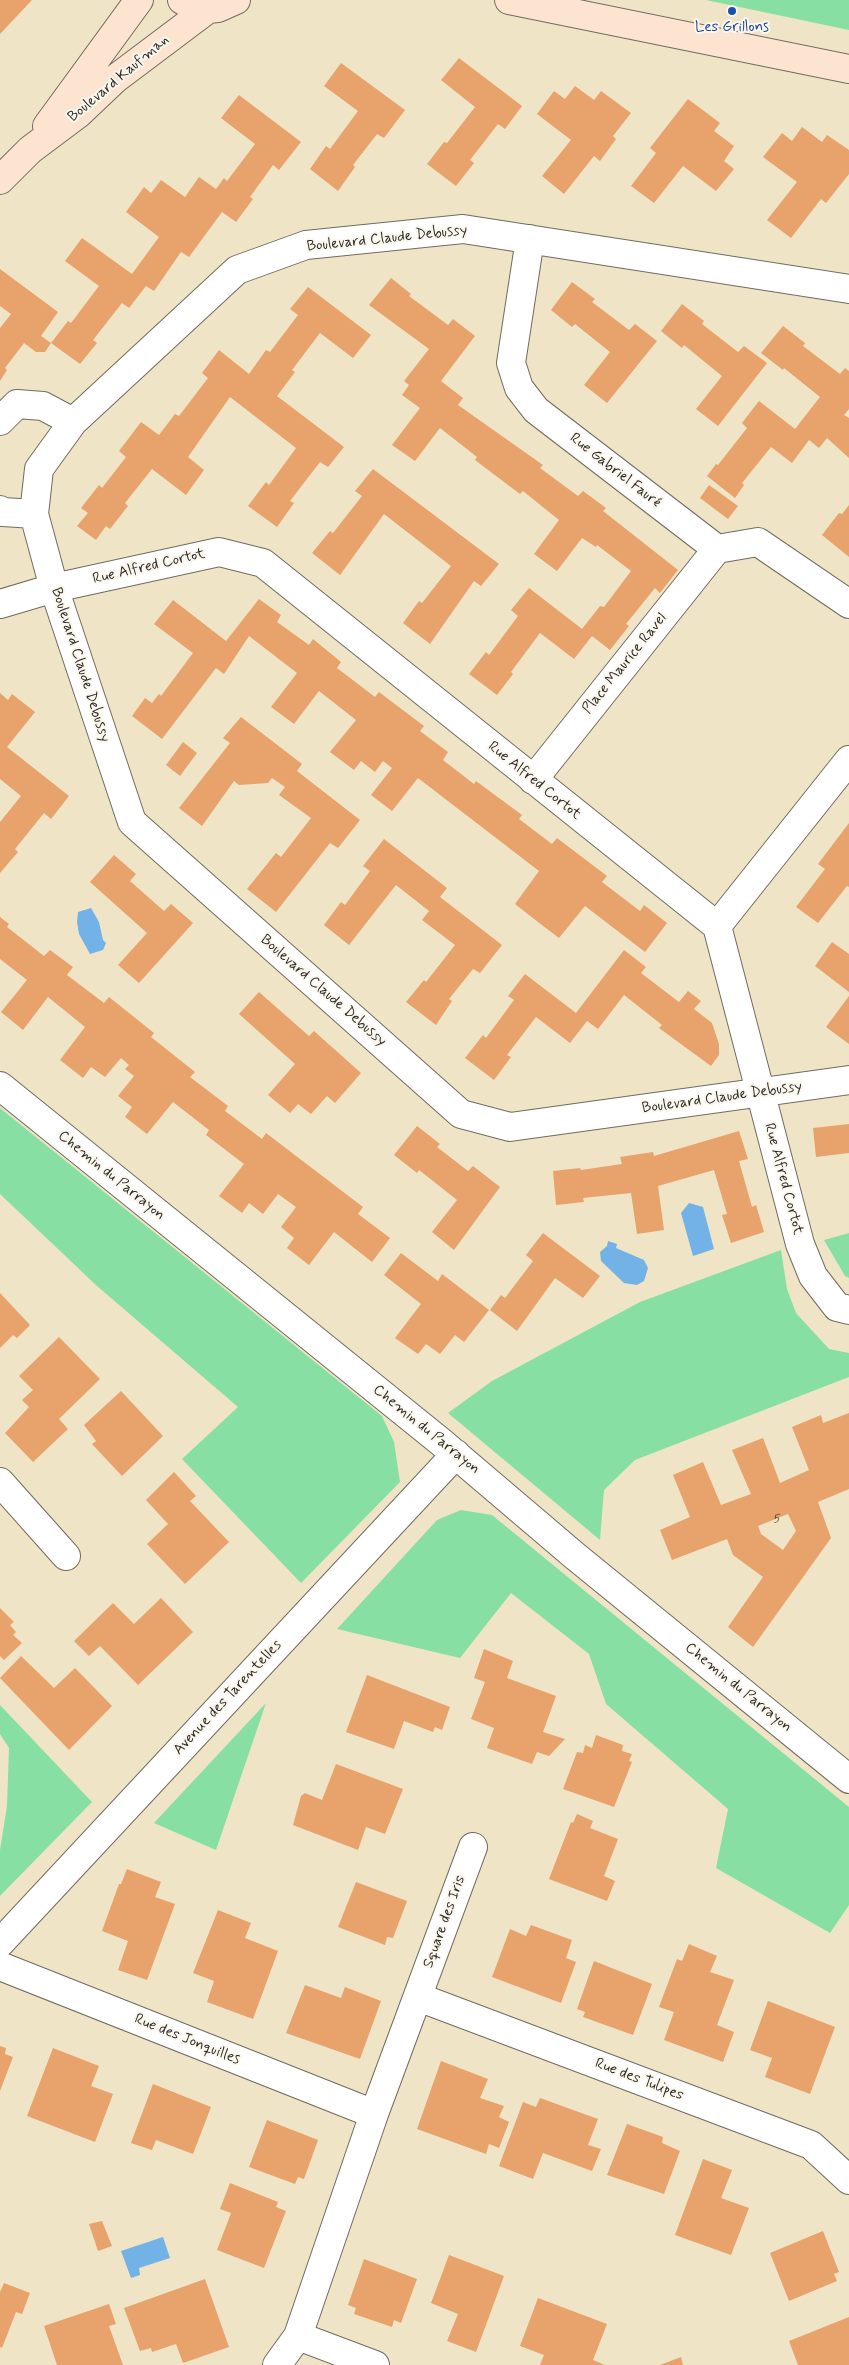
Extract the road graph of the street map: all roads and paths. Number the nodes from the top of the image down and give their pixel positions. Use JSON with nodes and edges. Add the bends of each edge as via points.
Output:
{"nodes":[{"id":1,"x":139,"y":0,"type":"edge"},
{"id":2,"x":182,"y":0,"type":"edge"},
{"id":3,"x":236,"y":0,"type":"edge"},
{"id":4,"x":509,"y":0,"type":"edge"},
{"id":5,"x":208,"y":9,"type":"junction"},
{"id":6,"x":849,"y":69,"type":"edge"},
{"id":7,"x":30,"y":150,"type":"junction"},
{"id":8,"x":0,"y":180,"type":"edge"},
{"id":9,"x":530,"y":239,"type":"junction"},
{"id":10,"x":849,"y":289,"type":"edge"},
{"id":11,"x":0,"y":421,"type":"edge"},
{"id":12,"x":73,"y":422,"type":"junction"},
{"id":13,"x":0,"y":510,"type":"edge"},
{"id":14,"x":34,"y":514,"type":"junction"},
{"id":15,"x":718,"y":549,"type":"junction"},
{"id":16,"x":54,"y":588,"type":"junction"},
{"id":17,"x":0,"y":604,"type":"edge"},
{"id":18,"x":849,"y":604,"type":"edge"},
{"id":19,"x":849,"y":760,"type":"edge"},
{"id":20,"x":533,"y":780,"type":"junction"},
{"id":21,"x":717,"y":926,"type":"junction"},
{"id":22,"x":849,"y":1080,"type":"edge"},
{"id":23,"x":0,"y":1086,"type":"edge"},
{"id":24,"x":761,"y":1093,"type":"junction"},
{"id":25,"x":849,"y":1310,"type":"edge"},
{"id":26,"x":456,"y":1454,"type":"junction"},
{"id":27,"x":0,"y":1482,"type":"edge"},
{"id":28,"x":66,"y":1556,"type":"dead end"},
{"id":29,"x":849,"y":1779,"type":"edge"},
{"id":30,"x":473,"y":1846,"type":"dead end"},
{"id":31,"x":0,"y":1943,"type":"edge"},
{"id":32,"x":0,"y":1966,"type":"edge"},
{"id":33,"x":418,"y":1997,"type":"junction"},
{"id":34,"x":374,"y":2114,"type":"junction"},
{"id":35,"x":849,"y":2180,"type":"edge"},
{"id":36,"x":298,"y":2336,"type":"junction"},
{"id":37,"x":277,"y":2365,"type":"edge"},
{"id":38,"x":375,"y":2365,"type":"edge"}],
"edges":[{"from":1,"to":7,"type":"street","name":"Boulevard Kaufman"},
{"from":2,"to":5,"type":"street"},
{"from":3,"to":5,"type":"street"},
{"from":4,"to":6,"type":"street"},
{"from":5,"to":7,"type":"street","name":"Boulevard Kaufman"},
{"from":7,"to":8,"type":"street","name":"Boulevard Kaufman"},
{"from":9,"to":10,"type":"street","name":"Boulevard Claude Debussy"},
{"from":9,"to":12,"type":"street","name":"Boulevard Claude Debussy","via":[[463,229],[306,245],[237,270]]},
{"from":9,"to":15,"type":"street","name":"Rue Gabriel Fauré","via":[[511,363],[519,388],[536,410]]},
{"from":11,"to":12,"type":"street","via":[[17,404],[43,406]]},
{"from":12,"to":14,"type":"street","name":"Boulevard Claude Debussy","via":[[39,470]]},
{"from":13,"to":14,"type":"street"},
{"from":14,"to":16,"type":"street","name":"Boulevard Claude Debussy"},
{"from":15,"to":18,"type":"street","via":[[758,542]]},
{"from":15,"to":20,"type":"street","name":"Place Maurice Ravel"},
{"from":16,"to":17,"type":"street","name":"Rue Alfred Cortot"},
{"from":16,"to":20,"type":"street","name":"Rue Alfred Cortot","via":[[219,552],[263,563]]},
{"from":16,"to":24,"type":"street","name":"Boulevard Claude Debussy","via":[[132,822],[461,1114],[510,1127]]},
{"from":19,"to":21,"type":"street"},
{"from":20,"to":21,"type":"street","name":"Rue Alfred Cortot"},
{"from":21,"to":24,"type":"street","name":"Rue Alfred Cortot"},
{"from":22,"to":24,"type":"street","name":"Boulevard Claude Debussy"},
{"from":23,"to":26,"type":"street","name":"Chemin du Parrayon"},
{"from":24,"to":25,"type":"street","name":"Rue Alfred Cortot","via":[[800,1244],[813,1276],[837,1307]]},
{"from":26,"to":29,"type":"street","name":"Chemin du Parrayon","via":[[575,1556]]},
{"from":26,"to":31,"type":"street","name":"Avenue des Tarentelles"},
{"from":27,"to":28,"type":"street"},
{"from":30,"to":33,"type":"street","name":"Square des Iris"},
{"from":32,"to":34,"type":"street","name":"Rue des Jonquilles"},
{"from":33,"to":34,"type":"street"},
{"from":33,"to":35,"type":"street","name":"Rue des Tulipes","via":[[811,2145]]},
{"from":34,"to":36,"type":"street"},
{"from":36,"to":37,"type":"street"},
{"from":36,"to":38,"type":"street"}]}
